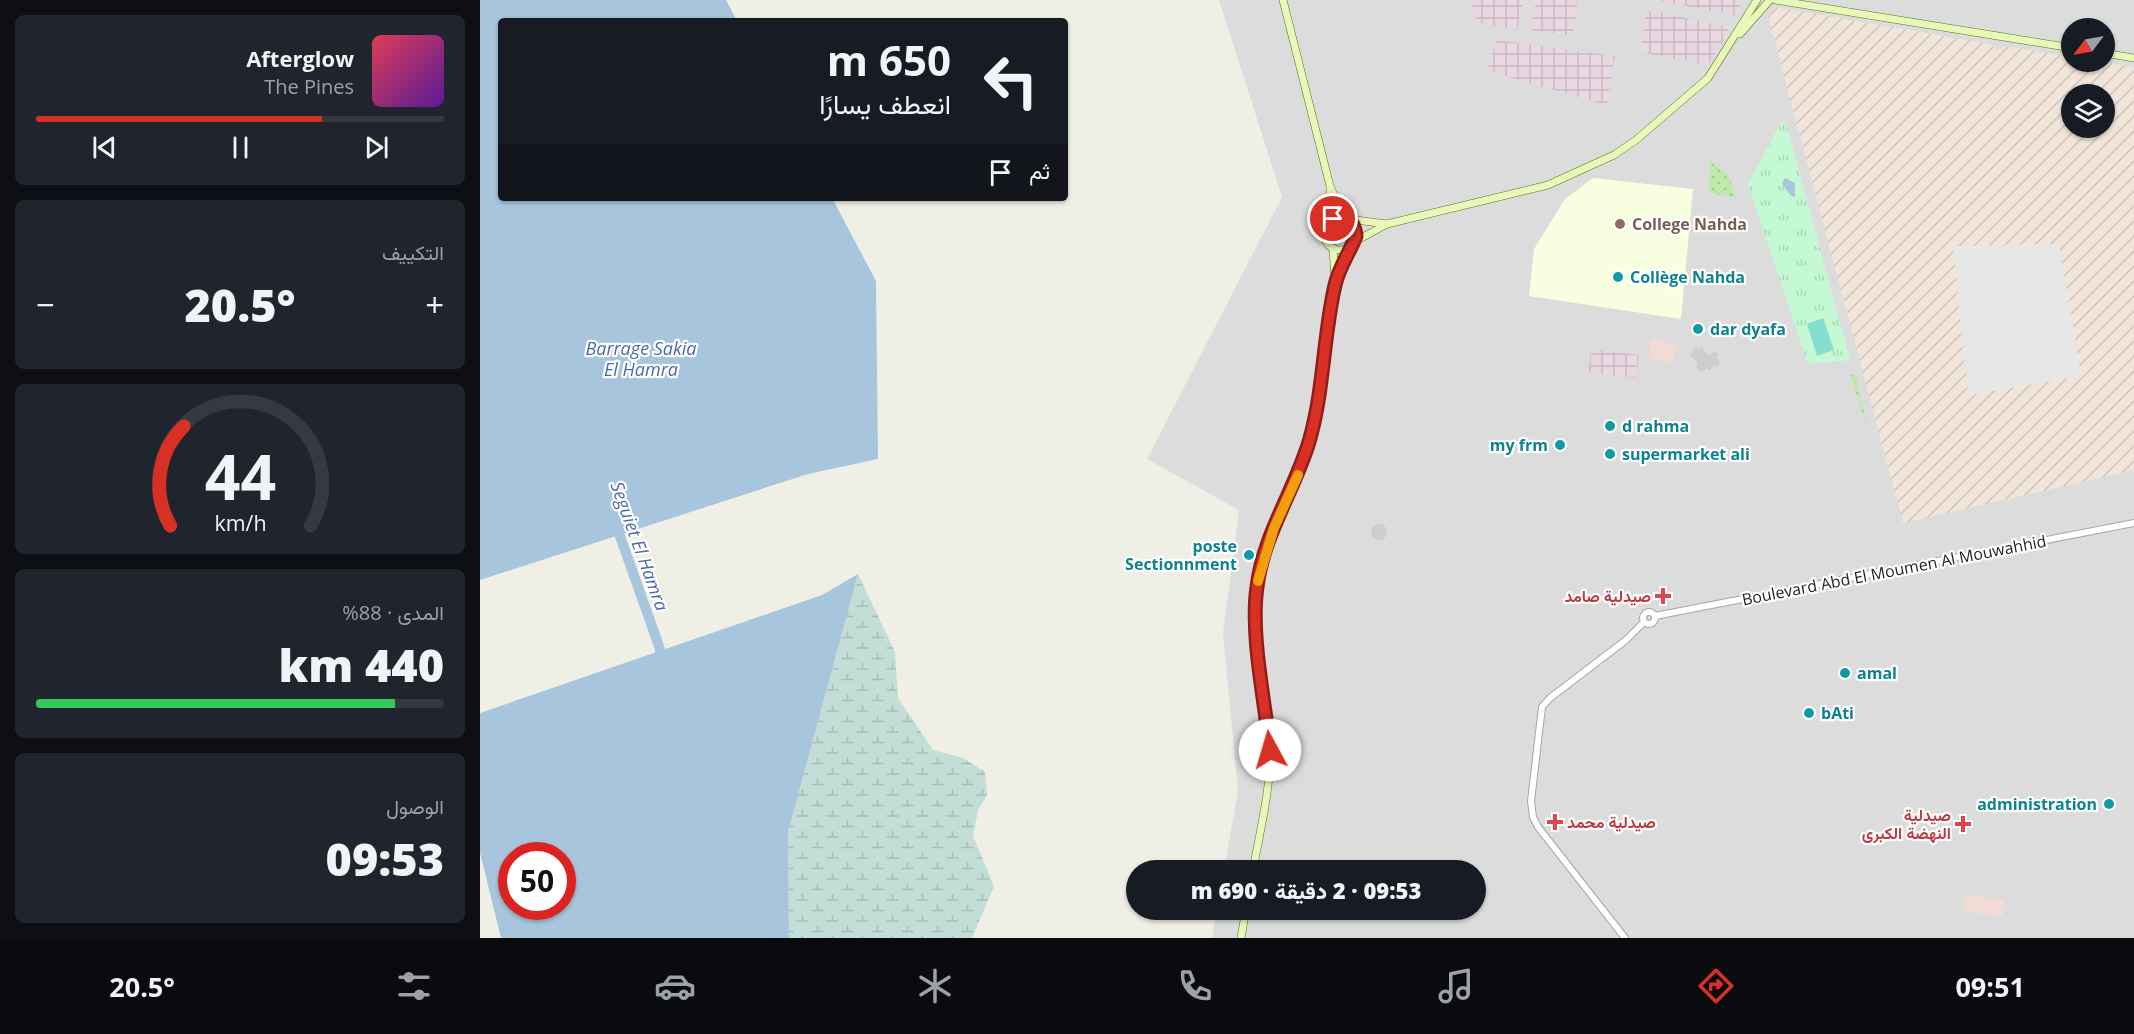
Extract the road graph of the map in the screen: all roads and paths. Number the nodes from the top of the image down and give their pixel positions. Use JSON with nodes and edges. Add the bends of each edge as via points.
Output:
{"nodes":[{"id":1,"x":1283,"y":0,"type":"edge"},
{"id":2,"x":1757,"y":0,"type":"edge"},
{"id":3,"x":1769,"y":0,"type":"edge"},
{"id":4,"x":1796,"y":0,"type":"edge"},
{"id":5,"x":1813,"y":6,"type":"junction"},
{"id":6,"x":1734,"y":40,"type":"junction"},
{"id":7,"x":2061,"y":46,"type":"edge"},
{"id":8,"x":2115,"y":55,"type":"edge"},
{"id":9,"x":2134,"y":58,"type":"edge"},
{"id":10,"x":1330,"y":186,"type":"junction"},
{"id":11,"x":1346,"y":219,"type":"junction"},
{"id":12,"x":1329,"y":222,"type":"junction"},
{"id":13,"x":1387,"y":224,"type":"junction"},
{"id":14,"x":1351,"y":245,"type":"junction"},
{"id":15,"x":1333,"y":248,"type":"junction"},
{"id":16,"x":1335,"y":284,"type":"junction"},
{"id":17,"x":2134,"y":523,"type":"edge"},
{"id":18,"x":1255,"y":860,"type":"edge"},
{"id":19,"x":1244,"y":920,"type":"edge"},
{"id":20,"x":1240,"y":938,"type":"edge"},
{"id":21,"x":1625,"y":938,"type":"edge"}],
"edges":[{"from":1,"to":10,"type":"main road"},
{"from":2,"to":6,"type":"main road"},
{"from":3,"to":5,"type":"main road"},
{"from":3,"to":6,"type":"main road"},
{"from":4,"to":5,"type":"main road"},
{"from":5,"to":7,"type":"main road"},
{"from":6,"to":13,"type":"main road","via":[[1708,78],[1614,155],[1548,185]]},
{"from":8,"to":9,"type":"main road"},
{"from":10,"to":11,"type":"main road"},
{"from":10,"to":12,"type":"main road"},
{"from":11,"to":12,"type":"main road"},
{"from":11,"to":13,"type":"main road"},
{"from":11,"to":14,"type":"main road","via":[[1355,229]]},
{"from":12,"to":15,"type":"main road","via":[[1324,236]]},
{"from":13,"to":14,"type":"main road"},
{"from":14,"to":15,"type":"main road"},
{"from":14,"to":16,"type":"main road"},
{"from":15,"to":16,"type":"main road"},
{"from":16,"to":18,"type":"main road","via":[[1309,440],[1265,552],[1257,587],[1256,619],[1270,750]]},
{"from":17,"to":21,"type":"street","name":"Boulevard Abd El Moumen Al Mouwahhid","via":[[1655,616],[1652,623],[1644,622],[1550,698],[1542,707],[1531,801],[1533,817]]},
{"from":19,"to":20,"type":"main road"}]}
